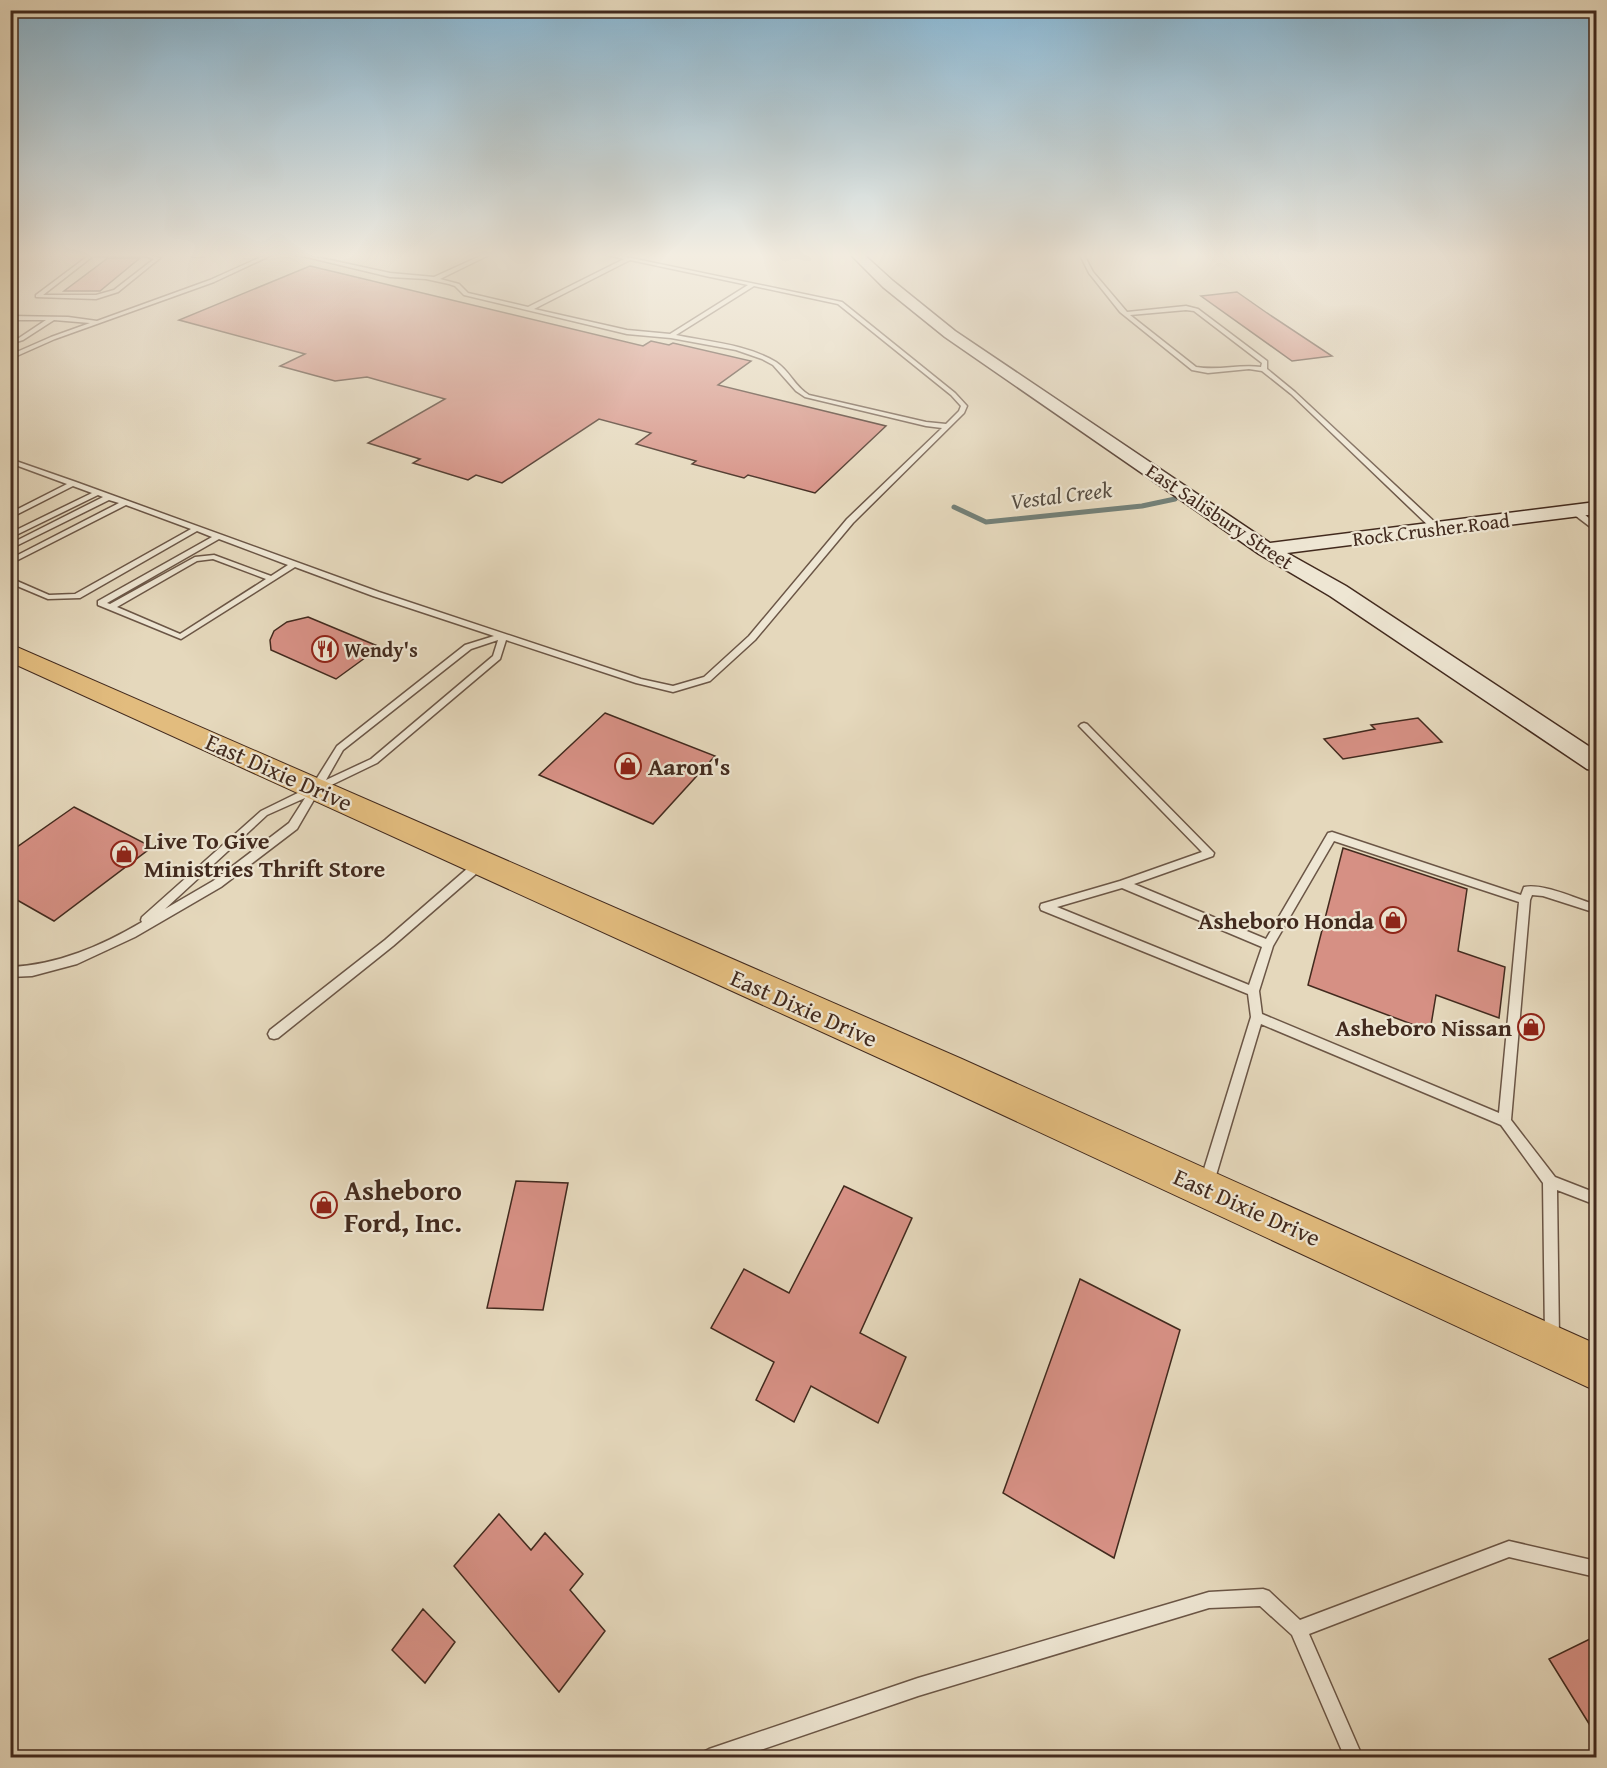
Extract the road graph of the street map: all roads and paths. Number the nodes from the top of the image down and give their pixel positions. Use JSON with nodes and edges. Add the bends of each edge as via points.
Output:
{"nodes":[{"id":1,"x":26,"y":336,"type":"edge"},
{"id":2,"x":65,"y":336,"type":"edge"},
{"id":3,"x":666,"y":336,"type":"edge"},
{"id":4,"x":671,"y":336,"type":"joint"},
{"id":5,"x":881,"y":336,"type":"edge"},
{"id":6,"x":952,"y":336,"type":"edge"},
{"id":7,"x":1153,"y":336,"type":"edge"},
{"id":8,"x":1230,"y":336,"type":"edge"},
{"id":9,"x":10,"y":342,"type":"edge"},
{"id":10,"x":10,"y":357,"type":"edge"},
{"id":11,"x":1264,"y":369,"type":"junction"},
{"id":12,"x":946,"y":426,"type":"junction"},
{"id":13,"x":10,"y":461,"type":"edge"},
{"id":14,"x":74,"y":483,"type":"junction"},
{"id":15,"x":97,"y":492,"type":"junction"},
{"id":16,"x":109,"y":497,"type":"junction"},
{"id":17,"x":125,"y":503,"type":"junction"},
{"id":18,"x":1596,"y":508,"type":"edge"},
{"id":19,"x":1575,"y":511,"type":"junction"},
{"id":20,"x":10,"y":516,"type":"edge"},
{"id":21,"x":1596,"y":527,"type":"edge"},
{"id":22,"x":1436,"y":528,"type":"junction"},
{"id":23,"x":196,"y":529,"type":"junction"},
{"id":24,"x":10,"y":536,"type":"edge"},
{"id":25,"x":218,"y":537,"type":"junction"},
{"id":26,"x":10,"y":547,"type":"edge"},
{"id":27,"x":1266,"y":550,"type":"junction"},
{"id":28,"x":10,"y":562,"type":"edge"},
{"id":29,"x":293,"y":565,"type":"junction"},
{"id":30,"x":273,"y":579,"type":"junction"},
{"id":31,"x":10,"y":580,"type":"edge"},
{"id":32,"x":111,"y":607,"type":"junction"},
{"id":33,"x":503,"y":636,"type":"junction"},
{"id":34,"x":10,"y":652,"type":"edge"},
{"id":35,"x":1084,"y":726,"type":"dead end"},
{"id":36,"x":1596,"y":763,"type":"edge"},
{"id":37,"x":315,"y":789,"type":"junction"},
{"id":38,"x":481,"y":863,"type":"junction"},
{"id":39,"x":1124,"y":884,"type":"junction"},
{"id":40,"x":1526,"y":900,"type":"junction"},
{"id":41,"x":1596,"y":909,"type":"edge"},
{"id":42,"x":132,"y":934,"type":"junction"},
{"id":43,"x":1268,"y":945,"type":"junction"},
{"id":44,"x":10,"y":972,"type":"edge"},
{"id":45,"x":1253,"y":991,"type":"junction"},
{"id":46,"x":1257,"y":1017,"type":"junction"},
{"id":47,"x":274,"y":1034,"type":"dead end"},
{"id":48,"x":1505,"y":1121,"type":"junction"},
{"id":49,"x":1550,"y":1181,"type":"junction"},
{"id":50,"x":1206,"y":1188,"type":"junction"},
{"id":51,"x":1596,"y":1199,"type":"edge"},
{"id":52,"x":1552,"y":1349,"type":"junction"},
{"id":53,"x":1596,"y":1368,"type":"edge"},
{"id":54,"x":1596,"y":1569,"type":"edge"},
{"id":55,"x":1298,"y":1629,"type":"junction"},
{"id":56,"x":709,"y":1758,"type":"edge"},
{"id":57,"x":1354,"y":1758,"type":"edge"}],
"edges":[{"from":1,"to":9,"type":"lane"},
{"from":2,"to":10,"type":"lane"},
{"from":3,"to":4,"type":"lane"},
{"from":4,"to":12,"type":"lane","via":[[765,358],[807,396]]},
{"from":5,"to":12,"type":"lane","via":[[964,406],[963,412]]},
{"from":6,"to":27,"type":"main road","name":"East Salisbury Street"},
{"from":7,"to":11,"type":"lane","via":[[1194,369]]},
{"from":8,"to":11,"type":"lane","via":[[1265,362]]},
{"from":11,"to":22,"type":"lane"},
{"from":12,"to":33,"type":"lane","via":[[850,521],[752,638],[706,679],[673,689]]},
{"from":13,"to":14,"type":"lane"},
{"from":14,"to":15,"type":"lane"},
{"from":14,"to":20,"type":"lane"},
{"from":15,"to":16,"type":"lane"},
{"from":15,"to":24,"type":"lane"},
{"from":16,"to":17,"type":"lane"},
{"from":16,"to":26,"type":"lane"},
{"from":17,"to":23,"type":"lane"},
{"from":17,"to":28,"type":"lane"},
{"from":18,"to":19,"type":"main road","name":"Rock Crusher Road"},
{"from":19,"to":21,"type":"lane"},
{"from":19,"to":22,"type":"main road","name":"Rock Crusher Road"},
{"from":22,"to":27,"type":"main road","name":"Rock Crusher Road"},
{"from":23,"to":25,"type":"lane"},
{"from":23,"to":31,"type":"lane","via":[[76,596],[48,597]]},
{"from":25,"to":29,"type":"lane"},
{"from":25,"to":32,"type":"lane","via":[[101,603]]},
{"from":27,"to":36,"type":"main road","name":"East Salisbury Street","via":[[1338,591]]},
{"from":29,"to":30,"type":"lane"},
{"from":29,"to":33,"type":"lane"},
{"from":30,"to":32,"type":"lane","via":[[214,557],[195,559]]},
{"from":30,"to":32,"type":"lane","via":[[181,637]]},
{"from":33,"to":37,"type":"lane","via":[[468,647],[340,748]]},
{"from":33,"to":37,"type":"lane","via":[[497,657],[374,761]]},
{"from":34,"to":37,"type":"main road","name":"East Dixie Drive"},
{"from":35,"to":39,"type":"lane","via":[[1209,853]]},
{"from":37,"to":38,"type":"main road","name":"East Dixie Drive"},
{"from":37,"to":42,"type":"lane","via":[[264,813]]},
{"from":37,"to":42,"type":"lane","via":[[293,826],[217,884]]},
{"from":38,"to":47,"type":"lane","via":[[389,944]]},
{"from":38,"to":50,"type":"main road","name":"East Dixie Drive"},
{"from":39,"to":43,"type":"lane"},
{"from":39,"to":45,"type":"lane","via":[[1045,907]]},
{"from":40,"to":41,"type":"lane","via":[[1528,890]]},
{"from":40,"to":43,"type":"lane","via":[[1332,836]]},
{"from":40,"to":48,"type":"lane"},
{"from":42,"to":44,"type":"lane","via":[[74,961]]},
{"from":43,"to":45,"type":"lane"},
{"from":45,"to":46,"type":"lane"},
{"from":46,"to":48,"type":"lane"},
{"from":46,"to":50,"type":"lane"},
{"from":48,"to":49,"type":"lane"},
{"from":49,"to":51,"type":"lane"},
{"from":49,"to":52,"type":"lane"},
{"from":50,"to":52,"type":"main road","name":"East Dixie Drive"},
{"from":52,"to":53,"type":"main road","name":"East Dixie Drive"},
{"from":54,"to":55,"type":"lane","via":[[1509,1549]]},
{"from":55,"to":56,"type":"lane","via":[[1263,1597],[1209,1600],[918,1687]]},
{"from":55,"to":57,"type":"lane"}]}
